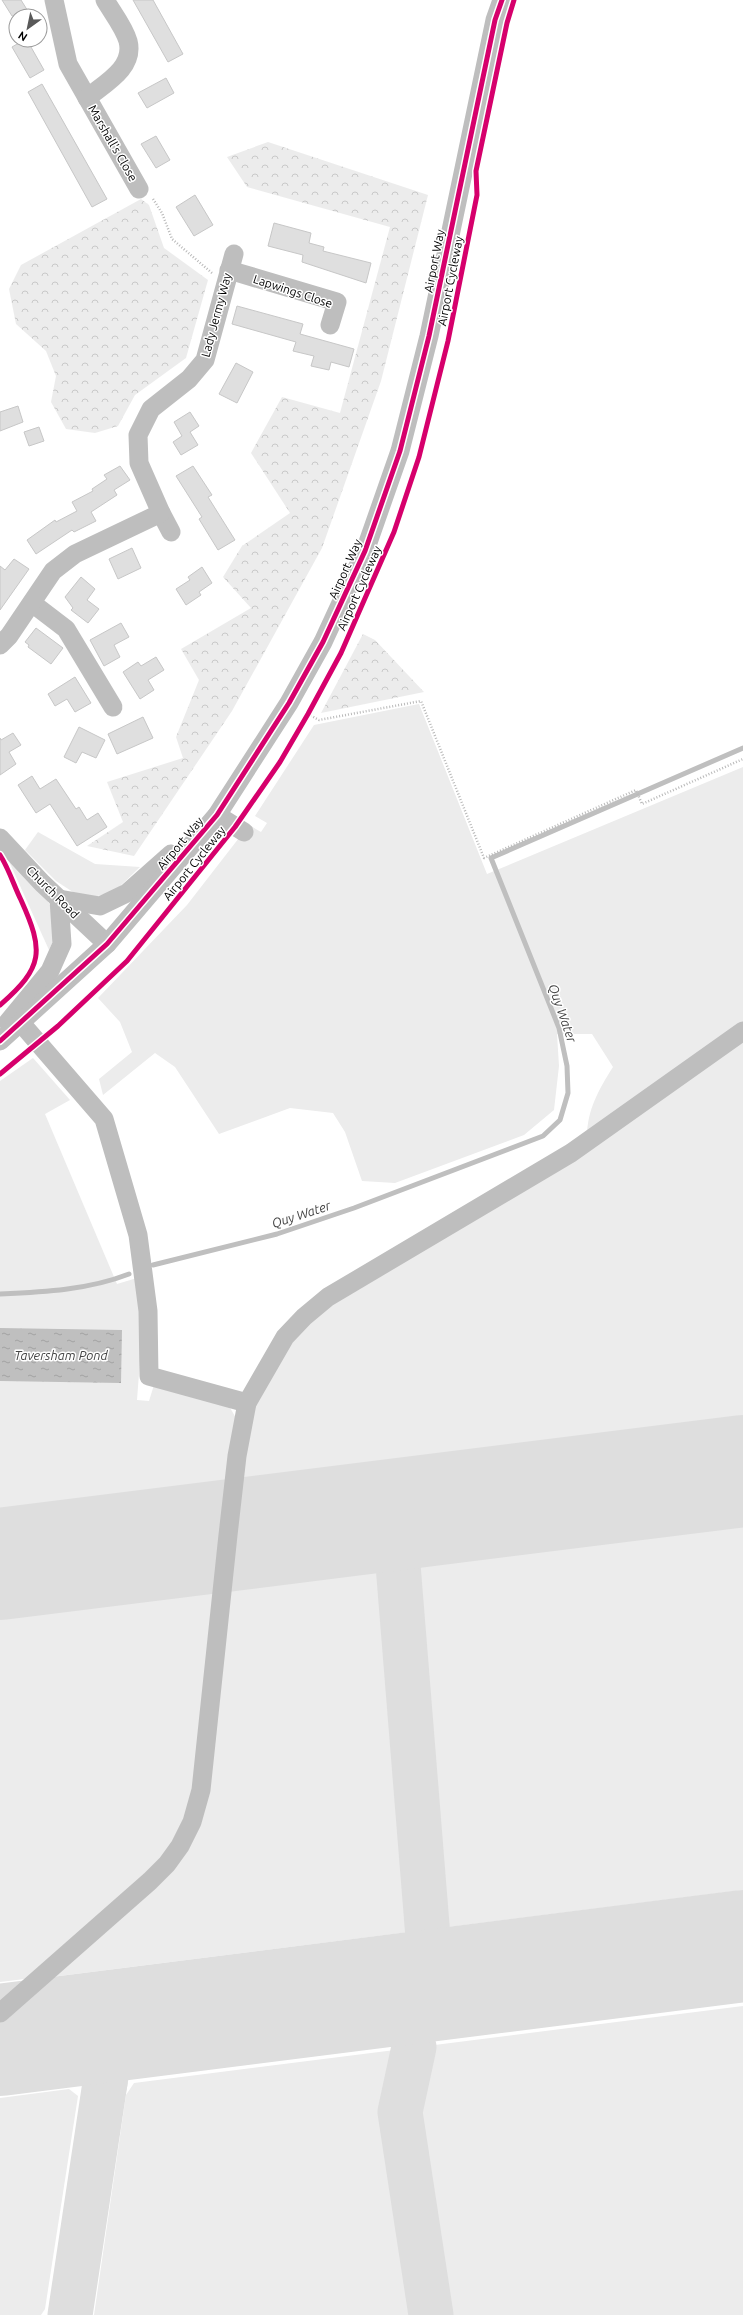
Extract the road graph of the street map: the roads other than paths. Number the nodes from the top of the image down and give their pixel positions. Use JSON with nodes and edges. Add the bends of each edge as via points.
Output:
{"nodes":[{"id":1,"x":54,"y":0,"type":"edge"},
{"id":2,"x":105,"y":0,"type":"edge"},
{"id":3,"x":502,"y":0,"type":"edge"},
{"id":4,"x":87,"y":98,"type":"junction"},
{"id":5,"x":144,"y":191,"type":"road end"},
{"id":6,"x":229,"y":270,"type":"joint"},
{"id":7,"x":330,"y":325,"type":"dead end"},
{"id":8,"x":161,"y":512,"type":"junction"},
{"id":9,"x":171,"y":532,"type":"dead end"},
{"id":10,"x":32,"y":603,"type":"junction"},
{"id":11,"x":0,"y":645,"type":"edge"},
{"id":12,"x":113,"y":707,"type":"dead end"},
{"id":13,"x":217,"y":815,"type":"junction"},
{"id":14,"x":244,"y":832,"type":"dead end"},
{"id":15,"x":0,"y":838,"type":"edge"},
{"id":16,"x":59,"y":899,"type":"junction"},
{"id":17,"x":107,"y":944,"type":"junction"},
{"id":18,"x":21,"y":1023,"type":"junction"},
{"id":19,"x":743,"y":1031,"type":"edge"},
{"id":20,"x":0,"y":1032,"type":"edge"},
{"id":21,"x":0,"y":1041,"type":"edge"},
{"id":22,"x":247,"y":1403,"type":"junction"},
{"id":23,"x":0,"y":2013,"type":"edge"}],
"edges":[{"from":1,"to":4,"type":"street","name":"Marshall's Close","via":[[68,64]]},
{"from":2,"to":4,"type":"street","name":"Marshall's Close","via":[[128,41],[128,54],[123,69]]},
{"from":3,"to":13,"type":"street","name":"Airport Way","via":[[487,59],[429,336],[400,451],[368,544],[320,649],[289,703]]},
{"from":4,"to":5,"type":"street","name":"Marshall's Close"},
{"from":6,"to":7,"type":"street","name":"Lapwings Close","via":[[337,302]]},
{"from":6,"to":8,"type":"street","name":"Lady Jermy Way","via":[[205,360],[189,379],[151,409],[138,435],[139,463]]},
{"from":8,"to":9,"type":"street","name":"Lady Jermy Way"},
{"from":8,"to":10,"type":"street","via":[[75,554],[53,571]]},
{"from":10,"to":11,"type":"street"},
{"from":10,"to":12,"type":"street","via":[[66,629]]},
{"from":13,"to":14,"type":"street"},
{"from":13,"to":16,"type":"street","via":[[127,893],[100,906]]},
{"from":13,"to":17,"type":"street","name":"Airport Way"},
{"from":15,"to":16,"type":"street","name":"Church Road"},
{"from":16,"to":17,"type":"street","name":"Church Road"},
{"from":16,"to":20,"type":"street","via":[[62,944],[50,971]]},
{"from":17,"to":18,"type":"street","name":"Airport Way"},
{"from":18,"to":21,"type":"street","name":"Airport Way"},
{"from":18,"to":22,"type":"street","via":[[104,1119],[138,1236],[148,1311],[149,1376]]},
{"from":19,"to":22,"type":"street","via":[[572,1153],[328,1297],[285,1337]]},
{"from":22,"to":23,"type":"street","via":[[237,1456],[201,1790],[192,1822],[180,1846],[150,1881]]}]}
